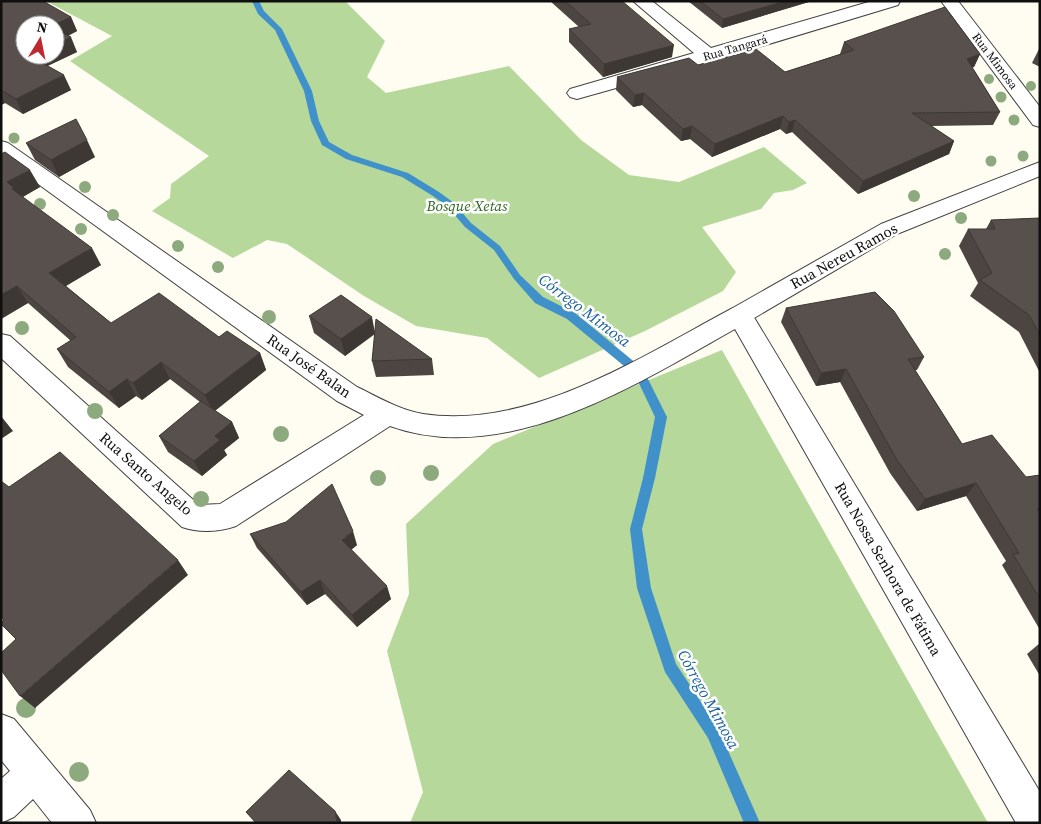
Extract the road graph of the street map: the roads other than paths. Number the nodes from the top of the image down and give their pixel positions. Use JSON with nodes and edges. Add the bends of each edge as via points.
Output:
{"nodes":[{"id":1,"x":641,"y":1,"type":"edge"},
{"id":2,"x":892,"y":1,"type":"edge"},
{"id":3,"x":950,"y":1,"type":"edge"},
{"id":4,"x":709,"y":56,"type":"junction"},
{"id":5,"x":577,"y":93,"type":"dead end"},
{"id":6,"x":1040,"y":121,"type":"edge"},
{"id":7,"x":1,"y":147,"type":"edge"},
{"id":8,"x":1040,"y":168,"type":"edge"},
{"id":9,"x":740,"y":315,"type":"junction"},
{"id":10,"x":1,"y":343,"type":"edge"},
{"id":11,"x":657,"y":360,"type":"joint"},
{"id":12,"x":386,"y":415,"type":"junction"},
{"id":13,"x":1,"y":732,"type":"edge"},
{"id":14,"x":36,"y":773,"type":"junction"},
{"id":15,"x":1,"y":804,"type":"edge"},
{"id":16,"x":77,"y":823,"type":"edge"},
{"id":17,"x":1037,"y":823,"type":"edge"}],
"edges":[{"from":1,"to":4,"type":"street"},
{"from":2,"to":4,"type":"street","name":"Rua Tangará"},
{"from":3,"to":6,"type":"street","name":"Rua Mimosa"},
{"from":4,"to":5,"type":"street","name":"Rua Tangará"},
{"from":7,"to":12,"type":"street","name":"Rua José Balan","via":[[347,394]]},
{"from":8,"to":9,"type":"street","name":"Rua Nereu Ramos","via":[[889,229]]},
{"from":9,"to":11,"type":"street","name":"Rua Nereu Ramos"},
{"from":9,"to":17,"type":"street","name":"Rua Nossa Senhora de Fátima"},
{"from":10,"to":12,"type":"street","name":"Rua Santo Angelo","via":[[193,518],[225,517]]},
{"from":11,"to":12,"type":"street","name":"Rua José Balan","via":[[551,410],[514,420],[474,427],[425,425]]},
{"from":13,"to":14,"type":"street"},
{"from":14,"to":15,"type":"street"},
{"from":14,"to":16,"type":"street"}]}
